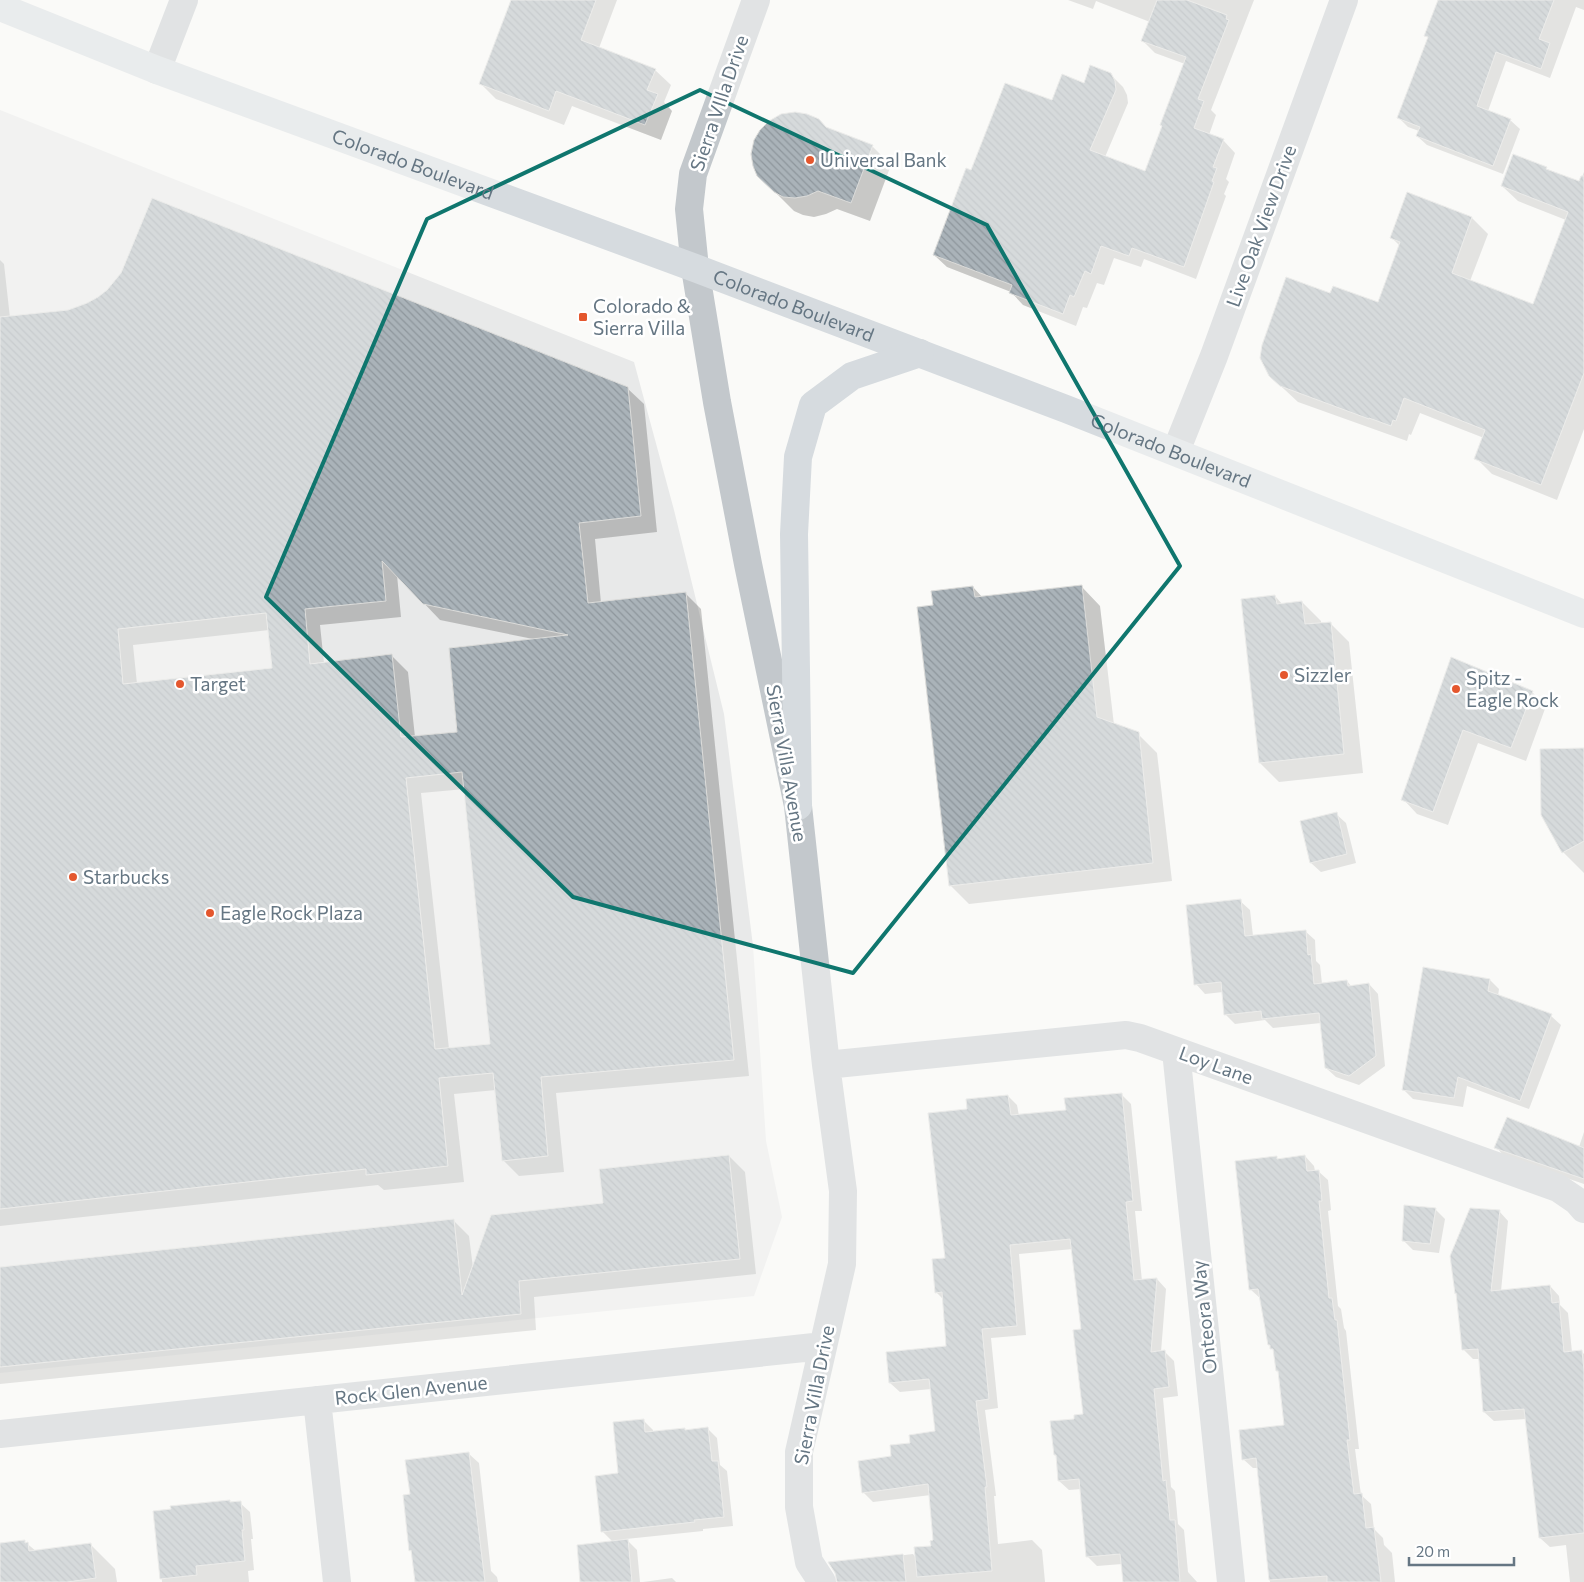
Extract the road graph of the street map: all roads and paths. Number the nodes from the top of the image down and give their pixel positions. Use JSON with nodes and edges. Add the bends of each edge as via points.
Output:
{"nodes":[{"id":1,"x":184,"y":0,"type":"edge"},
{"id":2,"x":756,"y":0,"type":"edge"},
{"id":3,"x":1344,"y":0,"type":"edge"},
{"id":4,"x":0,"y":7,"type":"edge"},
{"id":5,"x":157,"y":70,"type":"junction"},
{"id":6,"x":695,"y":268,"type":"junction"},
{"id":7,"x":920,"y":354,"type":"junction"},
{"id":8,"x":1176,"y":451,"type":"junction"},
{"id":9,"x":1584,"y":614,"type":"edge"},
{"id":10,"x":798,"y":806,"type":"junction"},
{"id":11,"x":1176,"y":1051,"type":"junction"},
{"id":12,"x":826,"y":1065,"type":"junction"},
{"id":13,"x":1584,"y":1209,"type":"edge"},
{"id":14,"x":842,"y":1264,"type":"joint"},
{"id":15,"x":823,"y":1346,"type":"junction"},
{"id":16,"x":317,"y":1400,"type":"junction"},
{"id":17,"x":0,"y":1434,"type":"edge"},
{"id":18,"x":336,"y":1582,"type":"edge"},
{"id":19,"x":822,"y":1582,"type":"edge"},
{"id":20,"x":1231,"y":1582,"type":"edge"}],
"edges":[{"from":1,"to":5,"type":"street"},
{"from":2,"to":6,"type":"street","name":"Sierra VIlla Drive","via":[[693,174],[689,209]]},
{"from":3,"to":8,"type":"street","name":"Live Oak View Drive"},
{"from":4,"to":5,"type":"main road","name":"Colorado Boulevard"},
{"from":5,"to":6,"type":"main road","name":"Colorado Boulevard"},
{"from":6,"to":7,"type":"main road","name":"Colorado Boulevard"},
{"from":6,"to":10,"type":"street","name":"Sierra Villa Avenue","via":[[748,564]]},
{"from":7,"to":8,"type":"main road","name":"Colorado Boulevard"},
{"from":7,"to":10,"type":"main road","via":[[852,376],[813,405],[798,457],[794,534]]},
{"from":8,"to":9,"type":"main road","name":"Colorado Boulevard"},
{"from":10,"to":12,"type":"street","name":"Sierra Villa Avenue"},
{"from":11,"to":12,"type":"street","name":"Loy Lane","via":[[1126,1034]]},
{"from":11,"to":13,"type":"street","name":"Loy Lane","via":[[1558,1188]]},
{"from":11,"to":20,"type":"street","name":"Onteora Way"},
{"from":12,"to":14,"type":"street","name":"Sierra Villa Avenue","via":[[843,1191]]},
{"from":14,"to":15,"type":"street","name":"Sierra Villa Drive"},
{"from":15,"to":16,"type":"street","name":"Rock Glen Avenue"},
{"from":15,"to":19,"type":"street","name":"Sierra Villa Drive","via":[[799,1452],[799,1507],[809,1562]]},
{"from":16,"to":17,"type":"street","name":"Rock Glen Avenue"},
{"from":16,"to":18,"type":"street"}]}
